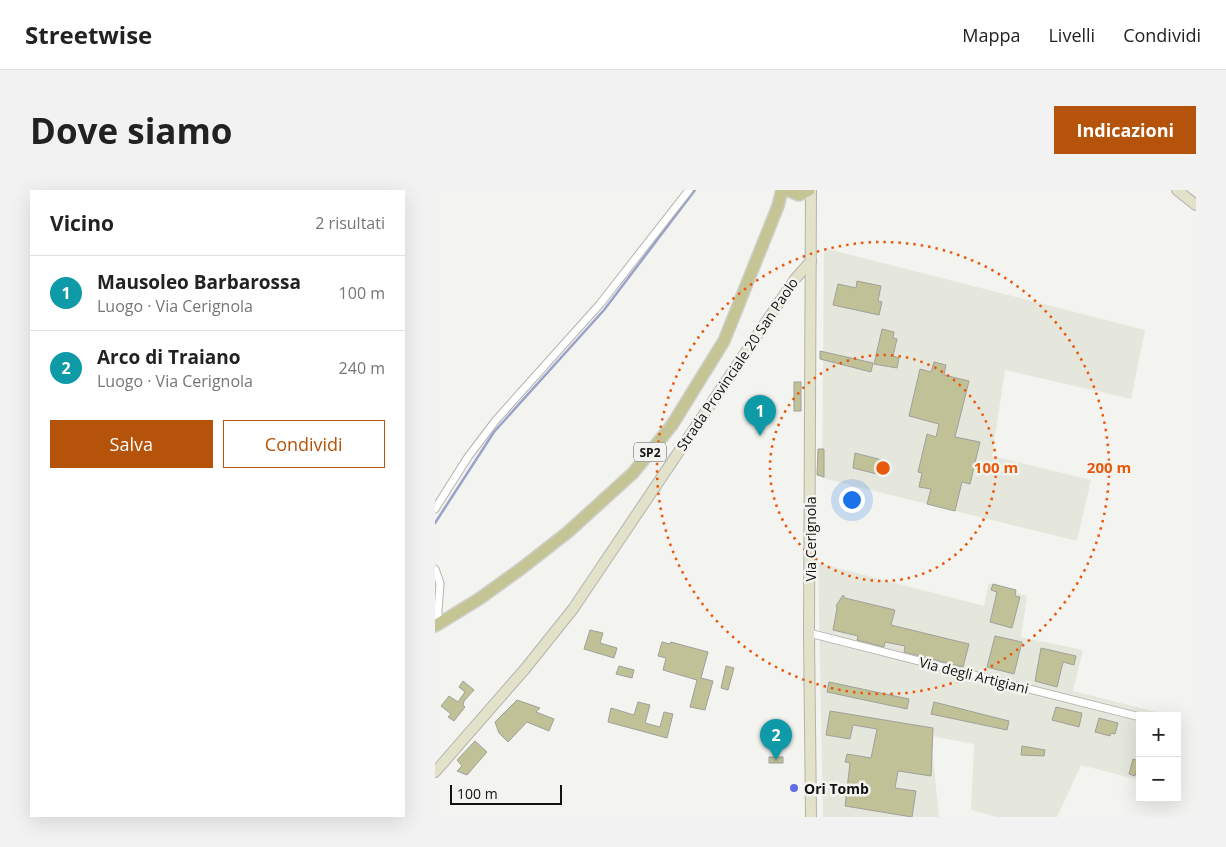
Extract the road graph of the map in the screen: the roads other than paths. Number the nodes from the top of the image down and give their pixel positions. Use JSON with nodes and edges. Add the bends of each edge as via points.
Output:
{"nodes":[{"id":1,"x":689,"y":190,"type":"edge"},
{"id":2,"x":782,"y":190,"type":"edge"},
{"id":3,"x":1177,"y":190,"type":"edge"},
{"id":4,"x":800,"y":192,"type":"edge"},
{"id":5,"x":1196,"y":205,"type":"edge"},
{"id":6,"x":778,"y":206,"type":"junction"},
{"id":7,"x":811,"y":261,"type":"junction"},
{"id":8,"x":435,"y":510,"type":"edge"},
{"id":9,"x":435,"y":569,"type":"edge"},
{"id":10,"x":436,"y":625,"type":"edge"},
{"id":11,"x":809,"y":633,"type":"junction"},
{"id":12,"x":1136,"y":716,"type":"edge"},
{"id":13,"x":435,"y":772,"type":"edge"},
{"id":14,"x":811,"y":817,"type":"edge"}],
"edges":[{"from":1,"to":8,"type":"street","via":[[600,304],[496,420]]},
{"from":2,"to":6,"type":"main road","number":"SP2"},
{"from":3,"to":5,"type":"street"},
{"from":4,"to":6,"type":"main road"},
{"from":4,"to":7,"type":"street","via":[[811,210]]},
{"from":6,"to":10,"type":"main road","number":"SP2","via":[[724,341],[672,425],[633,473],[568,532],[522,568]]},
{"from":7,"to":11,"type":"street","name":"Via Cerignola"},
{"from":7,"to":13,"type":"street","name":"Strada Provinciale 20 San Paolo","via":[[795,279],[573,609]]},
{"from":9,"to":10,"type":"street","via":[[440,583]]},
{"from":11,"to":12,"type":"street","name":"Via degli Artigiani"},
{"from":11,"to":14,"type":"street","name":"Via Cerignola"}]}
